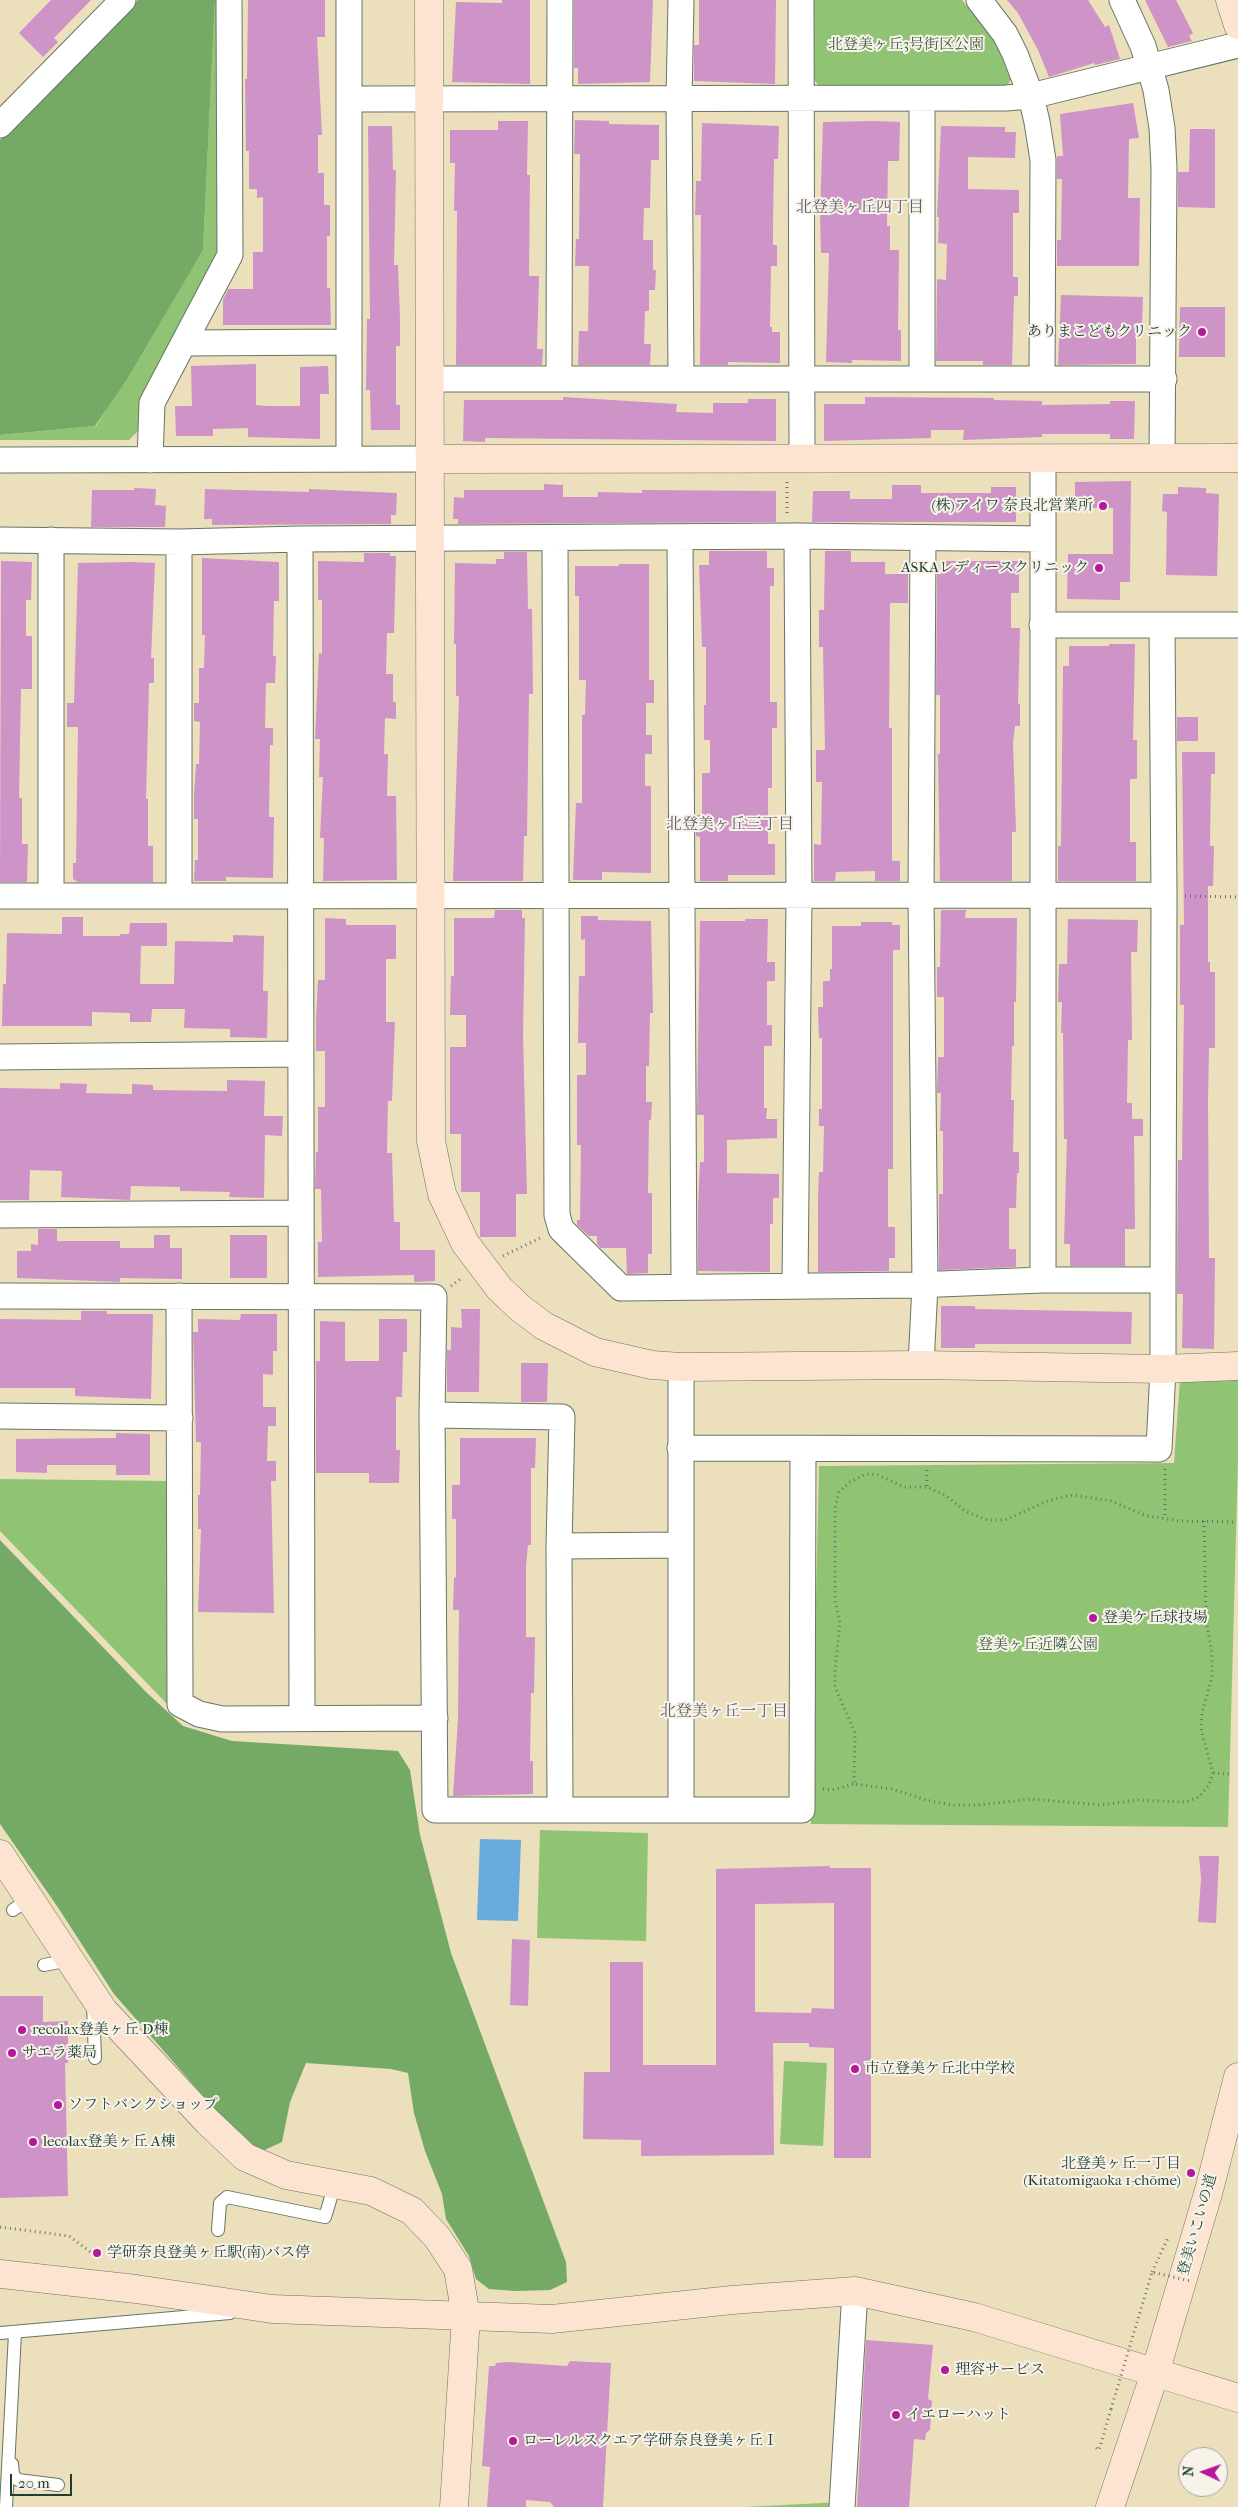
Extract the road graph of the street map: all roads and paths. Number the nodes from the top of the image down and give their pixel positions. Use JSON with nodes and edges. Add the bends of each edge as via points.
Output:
{"nodes":[{"id":1,"x":229,"y":0,"type":"edge"},
{"id":2,"x":349,"y":0,"type":"edge"},
{"id":3,"x":430,"y":0,"type":"edge"},
{"id":4,"x":560,"y":0,"type":"edge"},
{"id":5,"x":681,"y":0,"type":"edge"},
{"id":6,"x":801,"y":0,"type":"edge"},
{"id":7,"x":979,"y":0,"type":"edge"},
{"id":8,"x":1122,"y":0,"type":"edge"},
{"id":9,"x":1230,"y":0,"type":"edge"},
{"id":10,"x":120,"y":1,"type":"edge"},
{"id":11,"x":1238,"y":25,"type":"edge"},
{"id":12,"x":1238,"y":45,"type":"edge"},
{"id":13,"x":1149,"y":67,"type":"junction"},
{"id":14,"x":1031,"y":96,"type":"junction"},
{"id":15,"x":350,"y":98,"type":"junction"},
{"id":16,"x":429,"y":99,"type":"junction"},
{"id":17,"x":560,"y":99,"type":"junction"},
{"id":18,"x":679,"y":99,"type":"junction"},
{"id":19,"x":800,"y":99,"type":"junction"},
{"id":20,"x":922,"y":99,"type":"junction"},
{"id":21,"x":0,"y":125,"type":"edge"},
{"id":22,"x":349,"y":342,"type":"junction"},
{"id":23,"x":184,"y":343,"type":"junction"},
{"id":24,"x":681,"y":377,"type":"junction"},
{"id":25,"x":559,"y":378,"type":"junction"},
{"id":26,"x":922,"y":378,"type":"junction"},
{"id":27,"x":1042,"y":378,"type":"junction"},
{"id":28,"x":430,"y":379,"type":"junction"},
{"id":29,"x":801,"y":379,"type":"junction"},
{"id":30,"x":1164,"y":379,"type":"junction"},
{"id":31,"x":349,"y":458,"type":"junction"},
{"id":32,"x":1043,"y":458,"type":"junction"},
{"id":33,"x":1162,"y":458,"type":"junction"},
{"id":34,"x":1238,"y":458,"type":"edge"},
{"id":35,"x":430,"y":459,"type":"junction"},
{"id":36,"x":794,"y":459,"type":"junction"},
{"id":37,"x":0,"y":460,"type":"edge"},
{"id":38,"x":150,"y":460,"type":"junction"},
{"id":39,"x":792,"y":536,"type":"junction"},
{"id":40,"x":680,"y":537,"type":"junction"},
{"id":41,"x":430,"y":538,"type":"junction"},
{"id":42,"x":555,"y":538,"type":"junction"},
{"id":43,"x":923,"y":538,"type":"junction"},
{"id":44,"x":300,"y":539,"type":"junction"},
{"id":45,"x":1042,"y":539,"type":"junction"},
{"id":46,"x":0,"y":540,"type":"edge"},
{"id":47,"x":51,"y":540,"type":"junction"},
{"id":48,"x":179,"y":542,"type":"junction"},
{"id":49,"x":1042,"y":625,"type":"junction"},
{"id":50,"x":1238,"y":625,"type":"edge"},
{"id":51,"x":1162,"y":626,"type":"junction"},
{"id":52,"x":180,"y":895,"type":"junction"},
{"id":53,"x":556,"y":895,"type":"junction"},
{"id":54,"x":799,"y":895,"type":"junction"},
{"id":55,"x":921,"y":895,"type":"junction"},
{"id":56,"x":0,"y":896,"type":"edge"},
{"id":57,"x":51,"y":896,"type":"junction"},
{"id":58,"x":299,"y":896,"type":"junction"},
{"id":59,"x":429,"y":896,"type":"junction"},
{"id":60,"x":680,"y":896,"type":"junction"},
{"id":61,"x":1164,"y":896,"type":"junction"},
{"id":62,"x":1044,"y":897,"type":"junction"},
{"id":63,"x":1238,"y":897,"type":"edge"},
{"id":64,"x":300,"y":1054,"type":"junction"},
{"id":65,"x":0,"y":1057,"type":"edge"},
{"id":66,"x":301,"y":1213,"type":"junction"},
{"id":67,"x":0,"y":1215,"type":"edge"},
{"id":68,"x":1043,"y":1280,"type":"junction"},
{"id":69,"x":1163,"y":1280,"type":"junction"},
{"id":70,"x":684,"y":1285,"type":"junction"},
{"id":71,"x":795,"y":1285,"type":"junction"},
{"id":72,"x":925,"y":1285,"type":"junction"},
{"id":73,"x":301,"y":1295,"type":"junction"},
{"id":74,"x":0,"y":1296,"type":"edge"},
{"id":75,"x":180,"y":1296,"type":"junction"},
{"id":76,"x":920,"y":1365,"type":"junction"},
{"id":77,"x":1238,"y":1366,"type":"edge"},
{"id":78,"x":681,"y":1367,"type":"junction"},
{"id":79,"x":1163,"y":1369,"type":"junction"},
{"id":80,"x":432,"y":1415,"type":"junction"},
{"id":81,"x":0,"y":1416,"type":"edge"},
{"id":82,"x":180,"y":1418,"type":"junction"},
{"id":83,"x":680,"y":1448,"type":"junction"},
{"id":84,"x":1158,"y":1449,"type":"junction"},
{"id":85,"x":803,"y":1450,"type":"junction"},
{"id":86,"x":1165,"y":1519,"type":"junction"},
{"id":87,"x":1204,"y":1521,"type":"junction"},
{"id":88,"x":1236,"y":1522,"type":"dead end"},
{"id":89,"x":680,"y":1545,"type":"junction"},
{"id":90,"x":559,"y":1546,"type":"junction"},
{"id":91,"x":302,"y":1718,"type":"junction"},
{"id":92,"x":435,"y":1718,"type":"junction"},
{"id":93,"x":1213,"y":1773,"type":"junction"},
{"id":94,"x":1229,"y":1774,"type":"dead end"},
{"id":95,"x":854,"y":1784,"type":"junction"},
{"id":96,"x":802,"y":1788,"type":"junction"},
{"id":97,"x":681,"y":1809,"type":"junction"},
{"id":98,"x":560,"y":1810,"type":"junction"},
{"id":99,"x":0,"y":1854,"type":"edge"},
{"id":100,"x":93,"y":1995,"type":"junction"},
{"id":101,"x":95,"y":2058,"type":"dead end"},
{"id":102,"x":1238,"y":2077,"type":"edge"},
{"id":103,"x":335,"y":2184,"type":"junction"},
{"id":104,"x":0,"y":2227,"type":"edge"},
{"id":105,"x":218,"y":2230,"type":"dead end"},
{"id":106,"x":1171,"y":2232,"type":"dead end"},
{"id":107,"x":103,"y":2262,"type":"dead end"},
{"id":108,"x":1152,"y":2272,"type":"junction"},
{"id":109,"x":0,"y":2274,"type":"edge"},
{"id":110,"x":1190,"y":2281,"type":"dead end"},
{"id":111,"x":855,"y":2291,"type":"junction"},
{"id":112,"x":272,"y":2309,"type":"junction"},
{"id":113,"x":466,"y":2316,"type":"junction"},
{"id":114,"x":15,"y":2333,"type":"junction"},
{"id":115,"x":0,"y":2334,"type":"edge"},
{"id":116,"x":14,"y":2355,"type":"junction"},
{"id":117,"x":1155,"y":2372,"type":"junction"},
{"id":118,"x":1238,"y":2398,"type":"edge"},
{"id":119,"x":1096,"y":2448,"type":"dead end"},
{"id":120,"x":58,"y":2484,"type":"dead end"},
{"id":121,"x":6,"y":2507,"type":"edge"},
{"id":122,"x":454,"y":2507,"type":"edge"},
{"id":123,"x":842,"y":2507,"type":"edge"},
{"id":124,"x":1110,"y":2507,"type":"edge"}],
"edges":[{"from":1,"to":23,"type":"street","via":[[230,255]]},
{"from":2,"to":15,"type":"street"},
{"from":3,"to":16,"type":"street"},
{"from":4,"to":17,"type":"street"},
{"from":5,"to":18,"type":"street"},
{"from":6,"to":19,"type":"street"},
{"from":7,"to":14,"type":"street","via":[[1005,34]]},
{"from":8,"to":13,"type":"street"},
{"from":9,"to":11,"type":"street"},
{"from":10,"to":21,"type":"street"},
{"from":12,"to":13,"type":"street"},
{"from":13,"to":14,"type":"street"},
{"from":13,"to":30,"type":"street","via":[[1156,90],[1163,148]]},
{"from":14,"to":20,"type":"street"},
{"from":14,"to":27,"type":"street","via":[[1043,160]]},
{"from":15,"to":16,"type":"street"},
{"from":15,"to":22,"type":"street"},
{"from":16,"to":17,"type":"street"},
{"from":16,"to":28,"type":"street"},
{"from":17,"to":18,"type":"street"},
{"from":17,"to":25,"type":"street"},
{"from":18,"to":19,"type":"street"},
{"from":18,"to":24,"type":"street"},
{"from":19,"to":20,"type":"street"},
{"from":19,"to":29,"type":"street"},
{"from":20,"to":26,"type":"street"},
{"from":22,"to":23,"type":"street"},
{"from":22,"to":31,"type":"street"},
{"from":23,"to":38,"type":"street","via":[[152,403]]},
{"from":24,"to":25,"type":"street"},
{"from":24,"to":29,"type":"street"},
{"from":25,"to":28,"type":"street"},
{"from":26,"to":27,"type":"street"},
{"from":26,"to":29,"type":"street"},
{"from":27,"to":30,"type":"street"},
{"from":28,"to":35,"type":"street"},
{"from":29,"to":36,"type":"street"},
{"from":30,"to":33,"type":"street"},
{"from":31,"to":35,"type":"street"},
{"from":31,"to":38,"type":"street"},
{"from":32,"to":33,"type":"street"},
{"from":32,"to":36,"type":"street"},
{"from":32,"to":45,"type":"street"},
{"from":33,"to":34,"type":"street"},
{"from":35,"to":36,"type":"street"},
{"from":35,"to":41,"type":"street"},
{"from":36,"to":39,"type":"path"},
{"from":37,"to":38,"type":"street"},
{"from":39,"to":40,"type":"street"},
{"from":39,"to":43,"type":"street"},
{"from":39,"to":54,"type":"street"},
{"from":40,"to":42,"type":"street"},
{"from":40,"to":60,"type":"street"},
{"from":41,"to":42,"type":"street"},
{"from":41,"to":44,"type":"street"},
{"from":41,"to":59,"type":"street"},
{"from":42,"to":53,"type":"street"},
{"from":43,"to":45,"type":"street"},
{"from":43,"to":55,"type":"street"},
{"from":44,"to":48,"type":"street"},
{"from":44,"to":58,"type":"street"},
{"from":45,"to":49,"type":"street"},
{"from":46,"to":47,"type":"street"},
{"from":47,"to":48,"type":"street"},
{"from":47,"to":57,"type":"street"},
{"from":48,"to":52,"type":"street"},
{"from":49,"to":51,"type":"street"},
{"from":49,"to":62,"type":"street"},
{"from":50,"to":51,"type":"street"},
{"from":51,"to":61,"type":"street"},
{"from":52,"to":57,"type":"street"},
{"from":52,"to":58,"type":"street"},
{"from":53,"to":59,"type":"street"},
{"from":53,"to":60,"type":"street"},
{"from":53,"to":70,"type":"street","via":[[557,1215],[561,1229],[621,1288]]},
{"from":54,"to":55,"type":"street"},
{"from":54,"to":60,"type":"street"},
{"from":54,"to":71,"type":"street"},
{"from":55,"to":62,"type":"street"},
{"from":55,"to":72,"type":"street"},
{"from":56,"to":57,"type":"street"},
{"from":58,"to":59,"type":"street"},
{"from":58,"to":64,"type":"street"},
{"from":59,"to":78,"type":"street","via":[[431,1141],[442,1194],[465,1244],[486,1274],[520,1308],[569,1340],[623,1360]]},
{"from":60,"to":70,"type":"street"},
{"from":61,"to":62,"type":"street"},
{"from":61,"to":63,"type":"path"},
{"from":61,"to":69,"type":"street"},
{"from":62,"to":68,"type":"street"},
{"from":64,"to":65,"type":"street"},
{"from":64,"to":66,"type":"street"},
{"from":66,"to":67,"type":"street"},
{"from":66,"to":73,"type":"street"},
{"from":68,"to":69,"type":"street"},
{"from":68,"to":72,"type":"street"},
{"from":69,"to":79,"type":"street"},
{"from":70,"to":71,"type":"street"},
{"from":71,"to":72,"type":"street"},
{"from":72,"to":76,"type":"street"},
{"from":73,"to":75,"type":"street"},
{"from":73,"to":80,"type":"street","via":[[434,1297]]},
{"from":73,"to":91,"type":"street"},
{"from":74,"to":75,"type":"street"},
{"from":75,"to":82,"type":"street"},
{"from":76,"to":78,"type":"street"},
{"from":76,"to":79,"type":"street"},
{"from":77,"to":79,"type":"street"},
{"from":78,"to":83,"type":"street"},
{"from":79,"to":84,"type":"street"},
{"from":80,"to":90,"type":"street","via":[[562,1417]]},
{"from":80,"to":92,"type":"street"},
{"from":81,"to":82,"type":"street"},
{"from":82,"to":91,"type":"street","via":[[180,1704],[199,1714],[222,1719]]},
{"from":83,"to":85,"type":"street"},
{"from":83,"to":89,"type":"street"},
{"from":84,"to":85,"type":"street"},
{"from":84,"to":86,"type":"path","via":[[1164,1464]]},
{"from":85,"to":96,"type":"street"},
{"from":86,"to":87,"type":"path"},
{"from":86,"to":95,"type":"path","via":[[1147,1516],[1111,1501],[1073,1495],[1050,1500],[1005,1520],[987,1520],[965,1511],[945,1495],[927,1487],[904,1487],[878,1474],[866,1474],[850,1482],[839,1492],[834,1508],[835,1601],[840,1622],[835,1670],[837,1694],[855,1733]]},
{"from":87,"to":88,"type":"path"},
{"from":87,"to":93,"type":"path","via":[[1206,1620],[1212,1676],[1201,1729]]},
{"from":89,"to":90,"type":"street"},
{"from":89,"to":97,"type":"street"},
{"from":90,"to":98,"type":"street"},
{"from":91,"to":92,"type":"street"},
{"from":92,"to":98,"type":"street","via":[[434,1810]]},
{"from":93,"to":94,"type":"path"},
{"from":93,"to":95,"type":"path","via":[[1209,1785],[1199,1797],[1186,1802],[1137,1800],[1102,1805],[1031,1799],[951,1804],[892,1789]]},
{"from":95,"to":96,"type":"path","via":[[832,1790]]},
{"from":96,"to":97,"type":"street","via":[[802,1810]]},
{"from":97,"to":98,"type":"street"},
{"from":99,"to":100,"type":"street","via":[[21,1904],[57,1962]]},
{"from":100,"to":101,"type":"lane"},
{"from":100,"to":103,"type":"street","via":[[103,2010],[201,2116],[245,2157],[286,2175]]},
{"from":102,"to":117,"type":"street","name":"登美いこいの道","via":[[1209,2190]]},
{"from":103,"to":105,"type":"lane","via":[[325,2216],[227,2197],[220,2203]]},
{"from":103,"to":113,"type":"street","via":[[372,2191],[412,2211],[437,2237],[458,2269]]},
{"from":104,"to":107,"type":"path","via":[[69,2236]]},
{"from":106,"to":108,"type":"path"},
{"from":108,"to":110,"type":"path","bridge":true},
{"from":108,"to":119,"type":"path","bridge":true,"via":[[1099,2450]]},
{"from":109,"to":112,"type":"street"},
{"from":111,"to":113,"type":"street","via":[[552,2319]]},
{"from":111,"to":117,"type":"street","via":[[974,2317]]},
{"from":111,"to":123,"type":"street"},
{"from":112,"to":113,"type":"street"},
{"from":112,"to":114,"type":"lane"},
{"from":113,"to":122,"type":"street"},
{"from":114,"to":115,"type":"lane"},
{"from":114,"to":116,"type":"lane"},
{"from":116,"to":120,"type":"lane","via":[[18,2362],[13,2475],[28,2483]]},
{"from":116,"to":121,"type":"lane"},
{"from":117,"to":118,"type":"street"},
{"from":117,"to":124,"type":"street","name":"登美いこいの道"}]}
